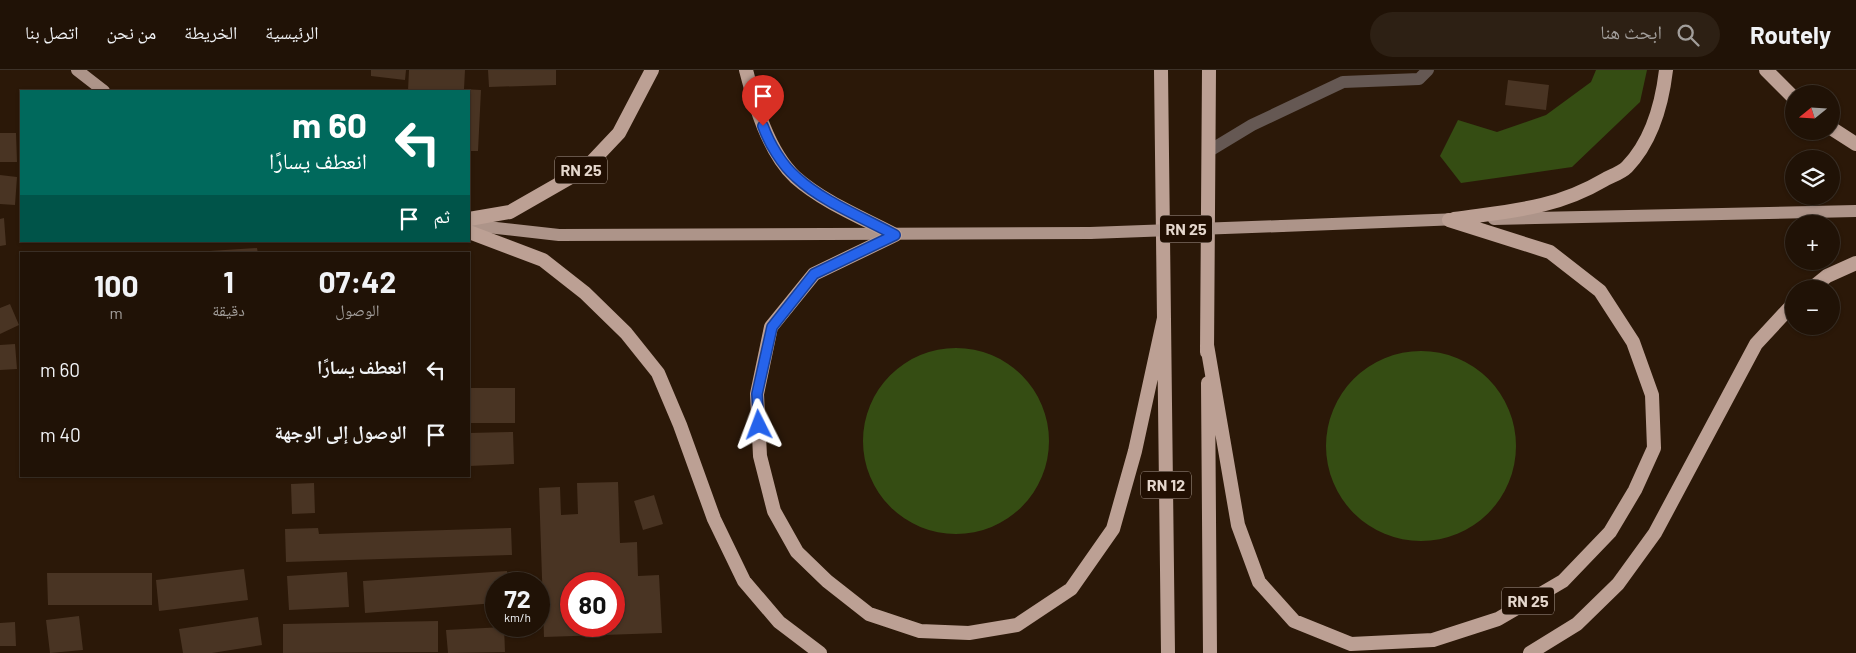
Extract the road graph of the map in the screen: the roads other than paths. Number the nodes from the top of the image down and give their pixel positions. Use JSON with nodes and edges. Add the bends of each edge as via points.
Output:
{"nodes":[{"id":1,"x":77,"y":70,"type":"edge"},
{"id":2,"x":652,"y":70,"type":"edge"},
{"id":3,"x":746,"y":70,"type":"edge"},
{"id":4,"x":1161,"y":70,"type":"edge"},
{"id":5,"x":1210,"y":70,"type":"edge"},
{"id":6,"x":1428,"y":70,"type":"edge"},
{"id":7,"x":1666,"y":70,"type":"edge"},
{"id":8,"x":1766,"y":70,"type":"edge"},
{"id":9,"x":1785,"y":89,"type":"edge"},
{"id":10,"x":103,"y":90,"type":"edge"},
{"id":11,"x":1840,"y":134,"type":"edge"},
{"id":12,"x":1856,"y":144,"type":"edge"},
{"id":13,"x":1209,"y":151,"type":"junction"},
{"id":14,"x":1856,"y":211,"type":"edge"},
{"id":15,"x":470,"y":219,"type":"edge"},
{"id":16,"x":1449,"y":220,"type":"junction"},
{"id":17,"x":470,"y":225,"type":"edge"},
{"id":18,"x":470,"y":232,"type":"edge"},
{"id":19,"x":895,"y":235,"type":"junction"},
{"id":20,"x":1856,"y":263,"type":"edge"},
{"id":21,"x":1822,"y":280,"type":"edge"},
{"id":22,"x":1785,"y":313,"type":"edge"},
{"id":23,"x":1164,"y":318,"type":"junction"},
{"id":24,"x":1207,"y":344,"type":"junction"},
{"id":25,"x":820,"y":653,"type":"edge"},
{"id":26,"x":1168,"y":653,"type":"edge"},
{"id":27,"x":1210,"y":653,"type":"edge"},
{"id":28,"x":1530,"y":653,"type":"edge"}],
"edges":[{"from":1,"to":10,"type":"main road"},
{"from":2,"to":15,"type":"highway","number":"RN 25","via":[[619,133],[584,169],[510,212]]},
{"from":3,"to":19,"type":"highway","via":[[768,139],[795,177],[826,198]]},
{"from":4,"to":23,"type":"highway","number":"RN 12"},
{"from":5,"to":13,"type":"highway","number":"RN 12"},
{"from":6,"to":13,"type":"lane","via":[[1420,79],[1343,82],[1252,125]]},
{"from":7,"to":16,"type":"highway","via":[[1662,102],[1645,141],[1626,168],[1588,190],[1546,206]]},
{"from":8,"to":9,"type":"highway"},
{"from":11,"to":12,"type":"highway"},
{"from":13,"to":24,"type":"highway","number":"RN 12"},
{"from":14,"to":16,"type":"main road"},
{"from":16,"to":19,"type":"main road","number":"RN 25","bridge":true,"via":[[1090,233]]},
{"from":16,"to":24,"type":"highway","number":"RN 25","via":[[1550,252],[1600,291],[1633,342],[1652,395],[1654,448],[1635,490],[1610,532],[1563,581],[1498,619],[1432,640],[1351,644],[1294,620],[1259,582],[1238,525]]},
{"from":17,"to":19,"type":"main road","via":[[559,234]]},
{"from":18,"to":25,"type":"highway","via":[[543,260],[585,293],[626,333],[658,373],[714,519],[744,580],[779,622]]},
{"from":19,"to":23,"type":"highway","via":[[814,274],[772,327],[757,394],[760,456],[774,511],[797,552],[869,614],[920,631],[969,633],[1017,625],[1071,589],[1112,529],[1135,451]]},
{"from":20,"to":21,"type":"highway"},
{"from":22,"to":28,"type":"highway","via":[[1756,344],[1655,533],[1618,584],[1577,624]]},
{"from":23,"to":26,"type":"highway","number":"RN 12"},
{"from":24,"to":27,"type":"highway","number":"RN 12"}]}
